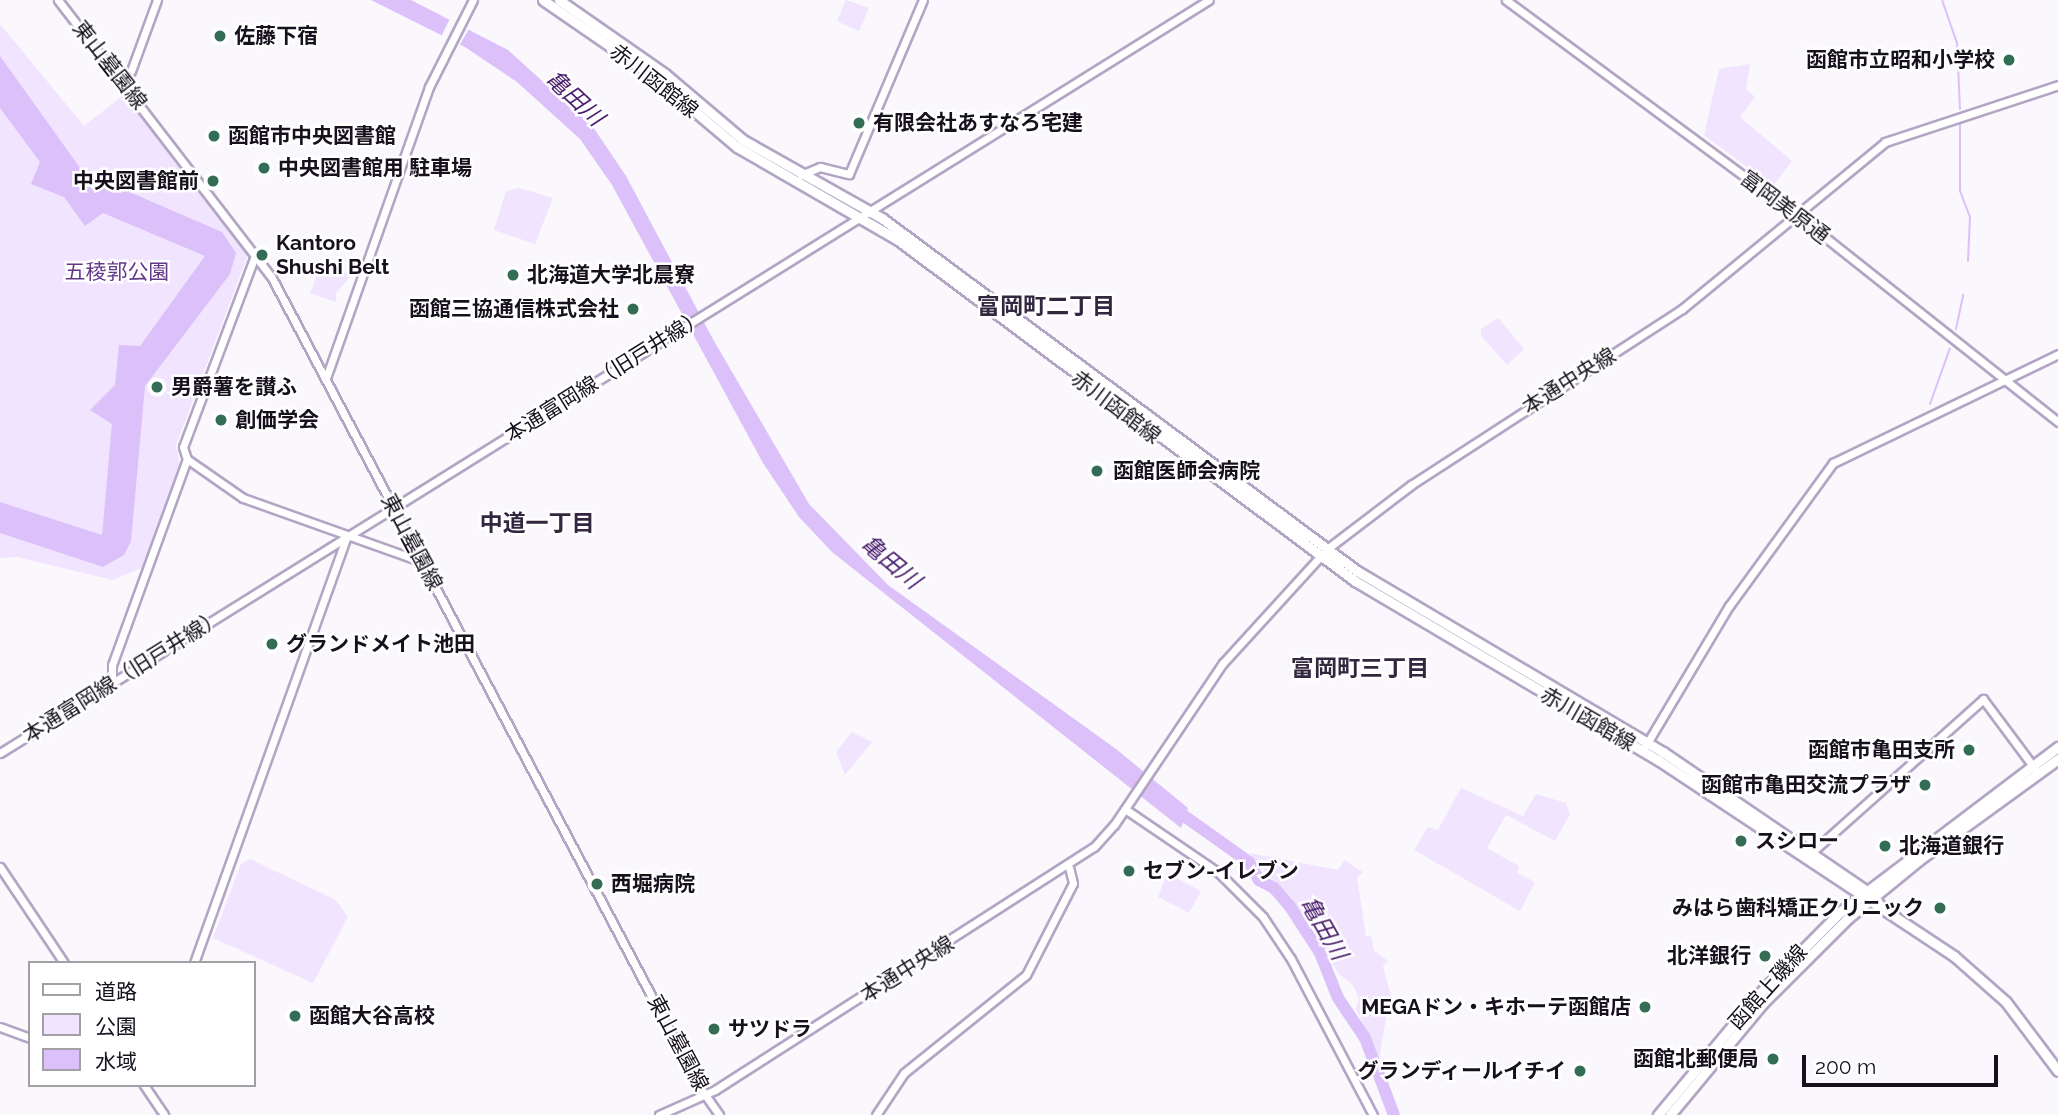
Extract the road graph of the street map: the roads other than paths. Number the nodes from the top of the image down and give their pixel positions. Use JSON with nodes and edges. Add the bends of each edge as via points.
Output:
{"nodes":[{"id":1,"x":58,"y":0,"type":"edge"},
{"id":2,"x":157,"y":0,"type":"edge"},
{"id":3,"x":473,"y":0,"type":"edge"},
{"id":4,"x":543,"y":0,"type":"edge"},
{"id":5,"x":559,"y":0,"type":"edge"},
{"id":6,"x":923,"y":0,"type":"edge"},
{"id":7,"x":1209,"y":0,"type":"edge"},
{"id":8,"x":1506,"y":0,"type":"edge"},
{"id":9,"x":122,"y":79,"type":"junction"},
{"id":10,"x":2058,"y":85,"type":"edge"},
{"id":11,"x":799,"y":177,"type":"junction"},
{"id":12,"x":869,"y":211,"type":"junction"},
{"id":13,"x":1797,"y":215,"type":"junction"},
{"id":14,"x":860,"y":217,"type":"junction"},
{"id":15,"x":256,"y":253,"type":"junction"},
{"id":16,"x":2058,"y":354,"type":"edge"},
{"id":17,"x":326,"y":378,"type":"junction"},
{"id":18,"x":2003,"y":378,"type":"junction"},
{"id":19,"x":2058,"y":422,"type":"edge"},
{"id":20,"x":187,"y":459,"type":"junction"},
{"id":21,"x":394,"y":508,"type":"junction"},
{"id":22,"x":347,"y":536,"type":"junction"},
{"id":23,"x":1324,"y":553,"type":"junction"},
{"id":24,"x":423,"y":562,"type":"junction"},
{"id":25,"x":112,"y":683,"type":"junction"},
{"id":26,"x":1645,"y":747,"type":"junction"},
{"id":27,"x":2058,"y":747,"type":"edge"},
{"id":28,"x":0,"y":753,"type":"edge"},
{"id":29,"x":2058,"y":759,"type":"edge"},
{"id":30,"x":2032,"y":765,"type":"junction"},
{"id":31,"x":2038,"y":774,"type":"junction"},
{"id":32,"x":1125,"y":809,"type":"junction"},
{"id":33,"x":1811,"y":853,"type":"junction"},
{"id":34,"x":0,"y":867,"type":"edge"},
{"id":35,"x":1069,"y":867,"type":"junction"},
{"id":36,"x":1867,"y":896,"type":"junction"},
{"id":37,"x":63,"y":961,"type":"edge"},
{"id":38,"x":195,"y":961,"type":"edge"},
{"id":39,"x":0,"y":1027,"type":"edge"},
{"id":40,"x":28,"y":1037,"type":"edge"},
{"id":41,"x":2058,"y":1071,"type":"edge"},
{"id":42,"x":146,"y":1087,"type":"edge"},
{"id":43,"x":706,"y":1096,"type":"junction"},
{"id":44,"x":164,"y":1115,"type":"edge"},
{"id":45,"x":659,"y":1115,"type":"edge"},
{"id":46,"x":719,"y":1115,"type":"edge"},
{"id":47,"x":876,"y":1115,"type":"edge"},
{"id":48,"x":1373,"y":1115,"type":"edge"},
{"id":49,"x":1658,"y":1115,"type":"edge"},
{"id":50,"x":1670,"y":1115,"type":"edge"}],
"edges":[{"from":1,"to":9,"type":"street","name":"東山墓園線"},
{"from":2,"to":9,"type":"street","via":[[131,71]]},
{"from":3,"to":17,"type":"street","via":[[446,47]]},
{"from":4,"to":11,"type":"main road","name":"赤川函館線","via":[[653,76],[737,147]]},
{"from":5,"to":11,"type":"main road","name":"赤川函館線"},
{"from":6,"to":11,"type":"street","via":[[849,174],[820,167]]},
{"from":7,"to":12,"type":"street","name":"本通富岡線（旧戸井線）"},
{"from":8,"to":13,"type":"street","name":"富岡美原通"},
{"from":9,"to":15,"type":"street","name":"東山墓園線"},
{"from":10,"to":13,"type":"street","name":"本通中央線","via":[[1885,142]]},
{"from":11,"to":12,"type":"main road","name":"赤川函館線"},
{"from":11,"to":14,"type":"main road","name":"赤川函館線"},
{"from":12,"to":14,"type":"street","name":"本通富岡線（旧戸井線）"},
{"from":12,"to":23,"type":"main road","name":"赤川函館線"},
{"from":13,"to":18,"type":"street","name":"富岡美原通"},
{"from":13,"to":23,"type":"street","name":"本通中央線","via":[[1682,309],[1464,447]]},
{"from":14,"to":21,"type":"street","name":"本通富岡線（旧戸井線）"},
{"from":14,"to":23,"type":"main road","name":"赤川函館線","via":[[898,240]]},
{"from":15,"to":17,"type":"street","name":"東山墓園線"},
{"from":15,"to":20,"type":"street","via":[[183,447]]},
{"from":16,"to":18,"type":"street"},
{"from":17,"to":21,"type":"street","name":"東山墓園線"},
{"from":18,"to":19,"type":"street","name":"富岡美原通"},
{"from":18,"to":26,"type":"street","via":[[1833,463],[1729,606]]},
{"from":20,"to":22,"type":"street","via":[[235,495]]},
{"from":20,"to":25,"type":"street","via":[[113,665]]},
{"from":21,"to":22,"type":"street","name":"本通富岡線（旧戸井線）"},
{"from":21,"to":24,"type":"street","name":"東山墓園線"},
{"from":22,"to":24,"type":"street"},
{"from":22,"to":25,"type":"street","name":"本通富岡線（旧戸井線）"},
{"from":22,"to":38,"type":"street"},
{"from":23,"to":26,"type":"main road","name":"赤川函館線"},
{"from":23,"to":32,"type":"street","name":"本通中央線","via":[[1223,663]]},
{"from":24,"to":43,"type":"street","name":"東山墓園線"},
{"from":25,"to":28,"type":"street","name":"本通富岡線（旧戸井線）"},
{"from":26,"to":33,"type":"main road","name":"赤川函館線"},
{"from":26,"to":36,"type":"main road","name":"赤川函館線"},
{"from":27,"to":30,"type":"main road","name":"函館上磯線"},
{"from":29,"to":31,"type":"main road","name":"函館上磯線"},
{"from":30,"to":31,"type":"street"},
{"from":30,"to":33,"type":"street","via":[[1983,699]]},
{"from":30,"to":36,"type":"main road","name":"函館上磯線"},
{"from":31,"to":36,"type":"main road","name":"函館上磯線"},
{"from":32,"to":35,"type":"street","name":"本通中央線","via":[[1094,847]]},
{"from":32,"to":48,"type":"street","via":[[1219,873],[1268,923]]},
{"from":33,"to":36,"type":"main road","name":"赤川函館線"},
{"from":34,"to":37,"type":"street"},
{"from":35,"to":43,"type":"street","name":"本通中央線"},
{"from":35,"to":47,"type":"street","via":[[1073,883],[1027,975],[904,1073]]},
{"from":36,"to":41,"type":"main road","name":"赤川函館線","via":[[1984,980]]},
{"from":36,"to":49,"type":"main road","name":"函館上磯線","via":[[1767,985]]},
{"from":36,"to":50,"type":"main road","name":"函館上磯線","via":[[1801,961]]},
{"from":39,"to":40,"type":"street"},
{"from":42,"to":44,"type":"street"},
{"from":43,"to":45,"type":"street","name":"本通中央線"},
{"from":43,"to":46,"type":"street","name":"東山墓園線"}]}
